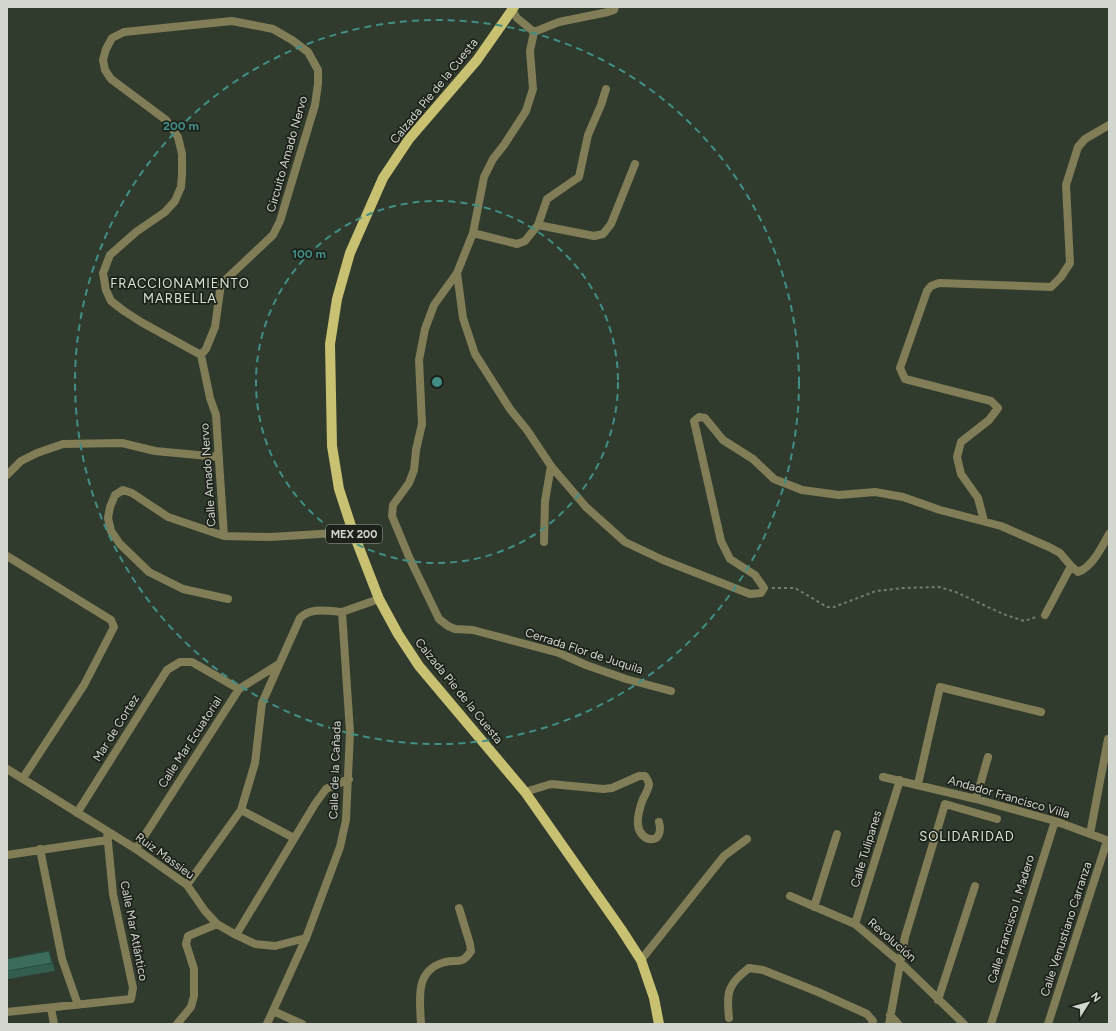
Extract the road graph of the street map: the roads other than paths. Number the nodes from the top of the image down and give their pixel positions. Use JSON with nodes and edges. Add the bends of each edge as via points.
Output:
{"nodes":[{"id":1,"x":513,"y":8,"type":"edge"},
{"id":2,"x":615,"y":9,"type":"edge"},
{"id":3,"x":534,"y":32,"type":"junction"},
{"id":4,"x":606,"y":89,"type":"dead end"},
{"id":5,"x":1109,"y":125,"type":"edge"},
{"id":6,"x":635,"y":164,"type":"dead end"},
{"id":7,"x":538,"y":225,"type":"junction"},
{"id":8,"x":473,"y":233,"type":"junction"},
{"id":9,"x":457,"y":272,"type":"junction"},
{"id":10,"x":201,"y":355,"type":"junction"},
{"id":11,"x":219,"y":457,"type":"junction"},
{"id":12,"x":551,"y":466,"type":"junction"},
{"id":13,"x":7,"y":475,"type":"edge"},
{"id":14,"x":984,"y":521,"type":"junction"},
{"id":15,"x":353,"y":532,"type":"junction"},
{"id":16,"x":1109,"y":534,"type":"edge"},
{"id":17,"x":224,"y":536,"type":"junction"},
{"id":18,"x":544,"y":542,"type":"dead end"},
{"id":19,"x":7,"y":556,"type":"edge"},
{"id":20,"x":1069,"y":563,"type":"junction"},
{"id":21,"x":228,"y":599,"type":"dead end"},
{"id":22,"x":379,"y":599,"type":"junction"},
{"id":23,"x":342,"y":612,"type":"junction"},
{"id":24,"x":1045,"y":614,"type":"road end"},
{"id":25,"x":279,"y":663,"type":"junction"},
{"id":26,"x":239,"y":689,"type":"junction"},
{"id":27,"x":671,"y":691,"type":"dead end"},
{"id":28,"x":1041,"y":712,"type":"dead end"},
{"id":29,"x":1108,"y":739,"type":"dead end"},
{"id":30,"x":988,"y":757,"type":"dead end"},
{"id":31,"x":7,"y":769,"type":"edge"},
{"id":32,"x":883,"y":777,"type":"dead end"},
{"id":33,"x":23,"y":778,"type":"junction"},
{"id":34,"x":349,"y":778,"type":"junction"},
{"id":35,"x":900,"y":780,"type":"junction"},
{"id":36,"x":918,"y":784,"type":"junction"},
{"id":37,"x":525,"y":792,"type":"junction"},
{"id":38,"x":976,"y":799,"type":"junction"},
{"id":39,"x":241,"y":810,"type":"junction"},
{"id":40,"x":77,"y":813,"type":"junction"},
{"id":41,"x":997,"y":820,"type":"dead end"},
{"id":42,"x":1055,"y":820,"type":"junction"},
{"id":43,"x":659,"y":822,"type":"dead end"},
{"id":44,"x":837,"y":834,"type":"dead end"},
{"id":45,"x":1090,"y":834,"type":"junction"},
{"id":46,"x":107,"y":836,"type":"junction"},
{"id":47,"x":294,"y":838,"type":"junction"},
{"id":48,"x":747,"y":839,"type":"dead end"},
{"id":49,"x":1108,"y":841,"type":"edge"},
{"id":50,"x":136,"y":848,"type":"junction"},
{"id":51,"x":40,"y":850,"type":"junction"},
{"id":52,"x":7,"y":855,"type":"edge"},
{"id":53,"x":187,"y":885,"type":"junction"},
{"id":54,"x":975,"y":886,"type":"dead end"},
{"id":55,"x":790,"y":896,"type":"dead end"},
{"id":56,"x":814,"y":907,"type":"junction"},
{"id":57,"x":459,"y":908,"type":"dead end"},
{"id":58,"x":217,"y":924,"type":"junction"},
{"id":59,"x":855,"y":924,"type":"junction"},
{"id":60,"x":236,"y":935,"type":"junction"},
{"id":61,"x":306,"y":938,"type":"junction"},
{"id":62,"x":641,"y":960,"type":"junction"},
{"id":63,"x":901,"y":963,"type":"junction"},
{"id":64,"x":938,"y":1000,"type":"junction"},
{"id":65,"x":78,"y":1005,"type":"junction"},
{"id":66,"x":51,"y":1008,"type":"junction"},
{"id":67,"x":273,"y":1011,"type":"junction"},
{"id":68,"x":7,"y":1012,"type":"edge"},
{"id":69,"x":890,"y":1015,"type":"junction"},
{"id":70,"x":730,"y":1018,"type":"dead end"},
{"id":71,"x":54,"y":1024,"type":"edge"},
{"id":72,"x":177,"y":1024,"type":"edge"},
{"id":73,"x":266,"y":1024,"type":"edge"},
{"id":74,"x":302,"y":1024,"type":"edge"},
{"id":75,"x":421,"y":1024,"type":"edge"},
{"id":76,"x":659,"y":1024,"type":"edge"},
{"id":77,"x":872,"y":1024,"type":"edge"},
{"id":78,"x":889,"y":1024,"type":"edge"},
{"id":79,"x":898,"y":1024,"type":"edge"},
{"id":80,"x":964,"y":1024,"type":"edge"},
{"id":81,"x":991,"y":1024,"type":"edge"},
{"id":82,"x":1048,"y":1024,"type":"edge"}],
"edges":[{"from":1,"to":3,"type":"street","via":[[517,18]]},
{"from":1,"to":15,"type":"main road","name":"Calzada Pie de la Cuesta","number":"MEX 200","via":[[477,60],[405,145],[383,178],[350,253],[337,300],[330,344],[332,446],[339,489]]},
{"from":2,"to":3,"type":"street","via":[[559,22]]},
{"from":3,"to":8,"type":"street","via":[[530,50],[533,88],[526,111],[493,159],[484,178]]},
{"from":4,"to":7,"type":"street","via":[[588,135],[579,177],[547,199]]},
{"from":5,"to":14,"type":"street","via":[[1085,139],[1078,147],[1066,186],[1070,263],[1061,277],[1051,287],[939,283],[931,286],[900,368],[905,379],[991,401],[998,408],[989,420],[961,442],[957,458],[962,474],[978,498]]},
{"from":6,"to":7,"type":"street","via":[[611,224],[603,234],[594,236]]},
{"from":7,"to":8,"type":"street","via":[[525,242],[517,244]]},
{"from":8,"to":9,"type":"street"},
{"from":9,"to":12,"type":"street","via":[[464,318],[475,354]]},
{"from":9,"to":27,"type":"street","name":"Cerrada Flor de Juquila","via":[[434,305],[425,329],[419,360],[422,424],[414,470],[409,483],[393,505],[392,516],[439,619],[455,629],[473,630],[558,653],[606,672]]},
{"from":10,"to":10,"type":"street","name":"Circuito Amado Nervo","via":[[124,312],[111,301],[106,290],[103,273],[110,255],[136,232],[165,212],[175,201],[181,187],[182,154],[178,137],[166,120],[112,80],[105,70],[103,60],[112,38],[124,32],[232,21],[273,29],[292,40],[308,52],[318,70],[318,84],[315,105],[280,221],[273,235],[221,284],[215,327]]},
{"from":10,"to":11,"type":"street","name":"Calle Amado Nervo","via":[[216,415]]},
{"from":11,"to":13,"type":"street","via":[[155,451],[122,443],[63,444],[21,461]]},
{"from":11,"to":17,"type":"street","name":"Calle Amado Nervo"},
{"from":12,"to":14,"type":"street","via":[[586,508],[625,542],[663,560],[750,594],[760,594],[764,588],[755,575],[730,558],[721,541],[696,434],[694,421],[699,417],[705,418],[724,440],[753,459],[774,479],[802,490],[839,494],[876,492],[903,497]]},
{"from":12,"to":18,"type":"street"},
{"from":14,"to":20,"type":"street","via":[[1049,547],[1060,553]]},
{"from":15,"to":17,"type":"street","name":"Calle Amado Nervo","via":[[270,537]]},
{"from":15,"to":22,"type":"main road","name":"Calzada Pie de la Cuesta","number":"MEX 200"},
{"from":16,"to":20,"type":"street","via":[[1086,569],[1078,572]]},
{"from":17,"to":21,"type":"street","via":[[168,517],[124,490],[115,495],[110,507],[108,518],[112,531],[120,544],[150,572],[183,589]]},
{"from":19,"to":33,"type":"street","via":[[111,620],[114,627],[84,685]]},
{"from":20,"to":24,"type":"street"},
{"from":22,"to":23,"type":"street"},
{"from":22,"to":37,"type":"main road","name":"Calzada Pie de la Cuesta","number":"MEX 200","via":[[419,666]]},
{"from":23,"to":25,"type":"street","via":[[305,613],[300,618]]},
{"from":23,"to":34,"type":"street","name":"Calle de la Cañada","via":[[350,732]]},
{"from":25,"to":26,"type":"street","name":"Calle Mar Ecuatorial"},
{"from":25,"to":39,"type":"street","via":[[262,703],[255,763]]},
{"from":26,"to":40,"type":"street","name":"Mar de Cortez","via":[[192,662],[180,662],[167,670]]},
{"from":26,"to":50,"type":"street","name":"Calle Mar Ecuatorial"},
{"from":28,"to":36,"type":"street","via":[[940,687]]},
{"from":29,"to":45,"type":"street"},
{"from":30,"to":38,"type":"street"},
{"from":31,"to":33,"type":"street","name":"Ruiz Massieu"},
{"from":32,"to":35,"type":"street","name":"Andador Francisco Villa"},
{"from":33,"to":40,"type":"street","name":"Ruiz Massieu"},
{"from":34,"to":47,"type":"street","via":[[326,789]]},
{"from":34,"to":61,"type":"street","name":"Calle de la Cañada","via":[[346,820],[340,848]]},
{"from":35,"to":36,"type":"street","name":"Andador Francisco Villa"},
{"from":35,"to":59,"type":"street","name":"Calle Tulipanes"},
{"from":36,"to":38,"type":"street","name":"Andador Francisco Villa"},
{"from":37,"to":43,"type":"street","via":[[551,784],[612,788],[639,776],[645,776],[649,785],[642,800],[638,824],[640,832],[650,840],[656,838],[660,835]]},
{"from":37,"to":62,"type":"main road","name":"Calzada Pie de la Cuesta","number":"MEX 200"},
{"from":38,"to":42,"type":"street","name":"Andador Francisco Villa"},
{"from":39,"to":47,"type":"street"},
{"from":39,"to":53,"type":"street"},
{"from":40,"to":46,"type":"street","name":"Ruiz Massieu"},
{"from":41,"to":63,"type":"street","via":[[945,804],[905,937]]},
{"from":42,"to":45,"type":"street","name":"Andador Francisco Villa"},
{"from":42,"to":81,"type":"street","name":"Calle Francisco I. Madero"},
{"from":44,"to":56,"type":"street"},
{"from":45,"to":49,"type":"street","name":"Andador Francisco Villa"},
{"from":46,"to":50,"type":"street","name":"Ruiz Massieu"},
{"from":46,"to":51,"type":"street"},
{"from":46,"to":65,"type":"street","name":"Calle Mar Atlántico","via":[[113,894],[133,988],[131,999]]},
{"from":47,"to":60,"type":"street"},
{"from":48,"to":62,"type":"street","via":[[724,856]]},
{"from":49,"to":82,"type":"street","name":"Calle Venustiano Carranza"},
{"from":50,"to":53,"type":"street","name":"Ruiz Massieu"},
{"from":51,"to":52,"type":"street"},
{"from":51,"to":65,"type":"street","via":[[62,959]]},
{"from":53,"to":58,"type":"street","name":"Ruiz Massieu"},
{"from":54,"to":64,"type":"street"},
{"from":55,"to":56,"type":"street","name":"Revolución"},
{"from":56,"to":59,"type":"street","name":"Revolución"},
{"from":57,"to":75,"type":"street","via":[[471,951],[467,958],[445,962],[431,968],[423,977],[420,991]]},
{"from":58,"to":60,"type":"street","name":"Ruiz Massieu"},
{"from":58,"to":72,"type":"street","via":[[188,936],[186,944],[194,969],[194,996],[191,1007]]},
{"from":59,"to":63,"type":"street","name":"Revolución"},
{"from":60,"to":61,"type":"street","name":"Ruiz Massieu","via":[[255,944],[275,946]]},
{"from":61,"to":67,"type":"street","name":"Calle de la Cañada"},
{"from":62,"to":76,"type":"main road","name":"Calzada Pie de la Cuesta","number":"MEX 200","via":[[654,998]]},
{"from":63,"to":64,"type":"street","name":"Revolución"},
{"from":63,"to":69,"type":"street"},
{"from":64,"to":80,"type":"street","name":"Revolución"},
{"from":65,"to":66,"type":"street","name":"Calle Mar Atlántico"},
{"from":66,"to":68,"type":"street","name":"Calle Mar Atlántico"},
{"from":66,"to":71,"type":"street"},
{"from":67,"to":73,"type":"street","name":"Calle de la Cañada"},
{"from":67,"to":74,"type":"street"},
{"from":69,"to":78,"type":"street"},
{"from":69,"to":79,"type":"street"},
{"from":70,"to":77,"type":"street","via":[[727,1001],[730,987],[749,968],[763,970],[867,1014],[873,1021]]}]}
